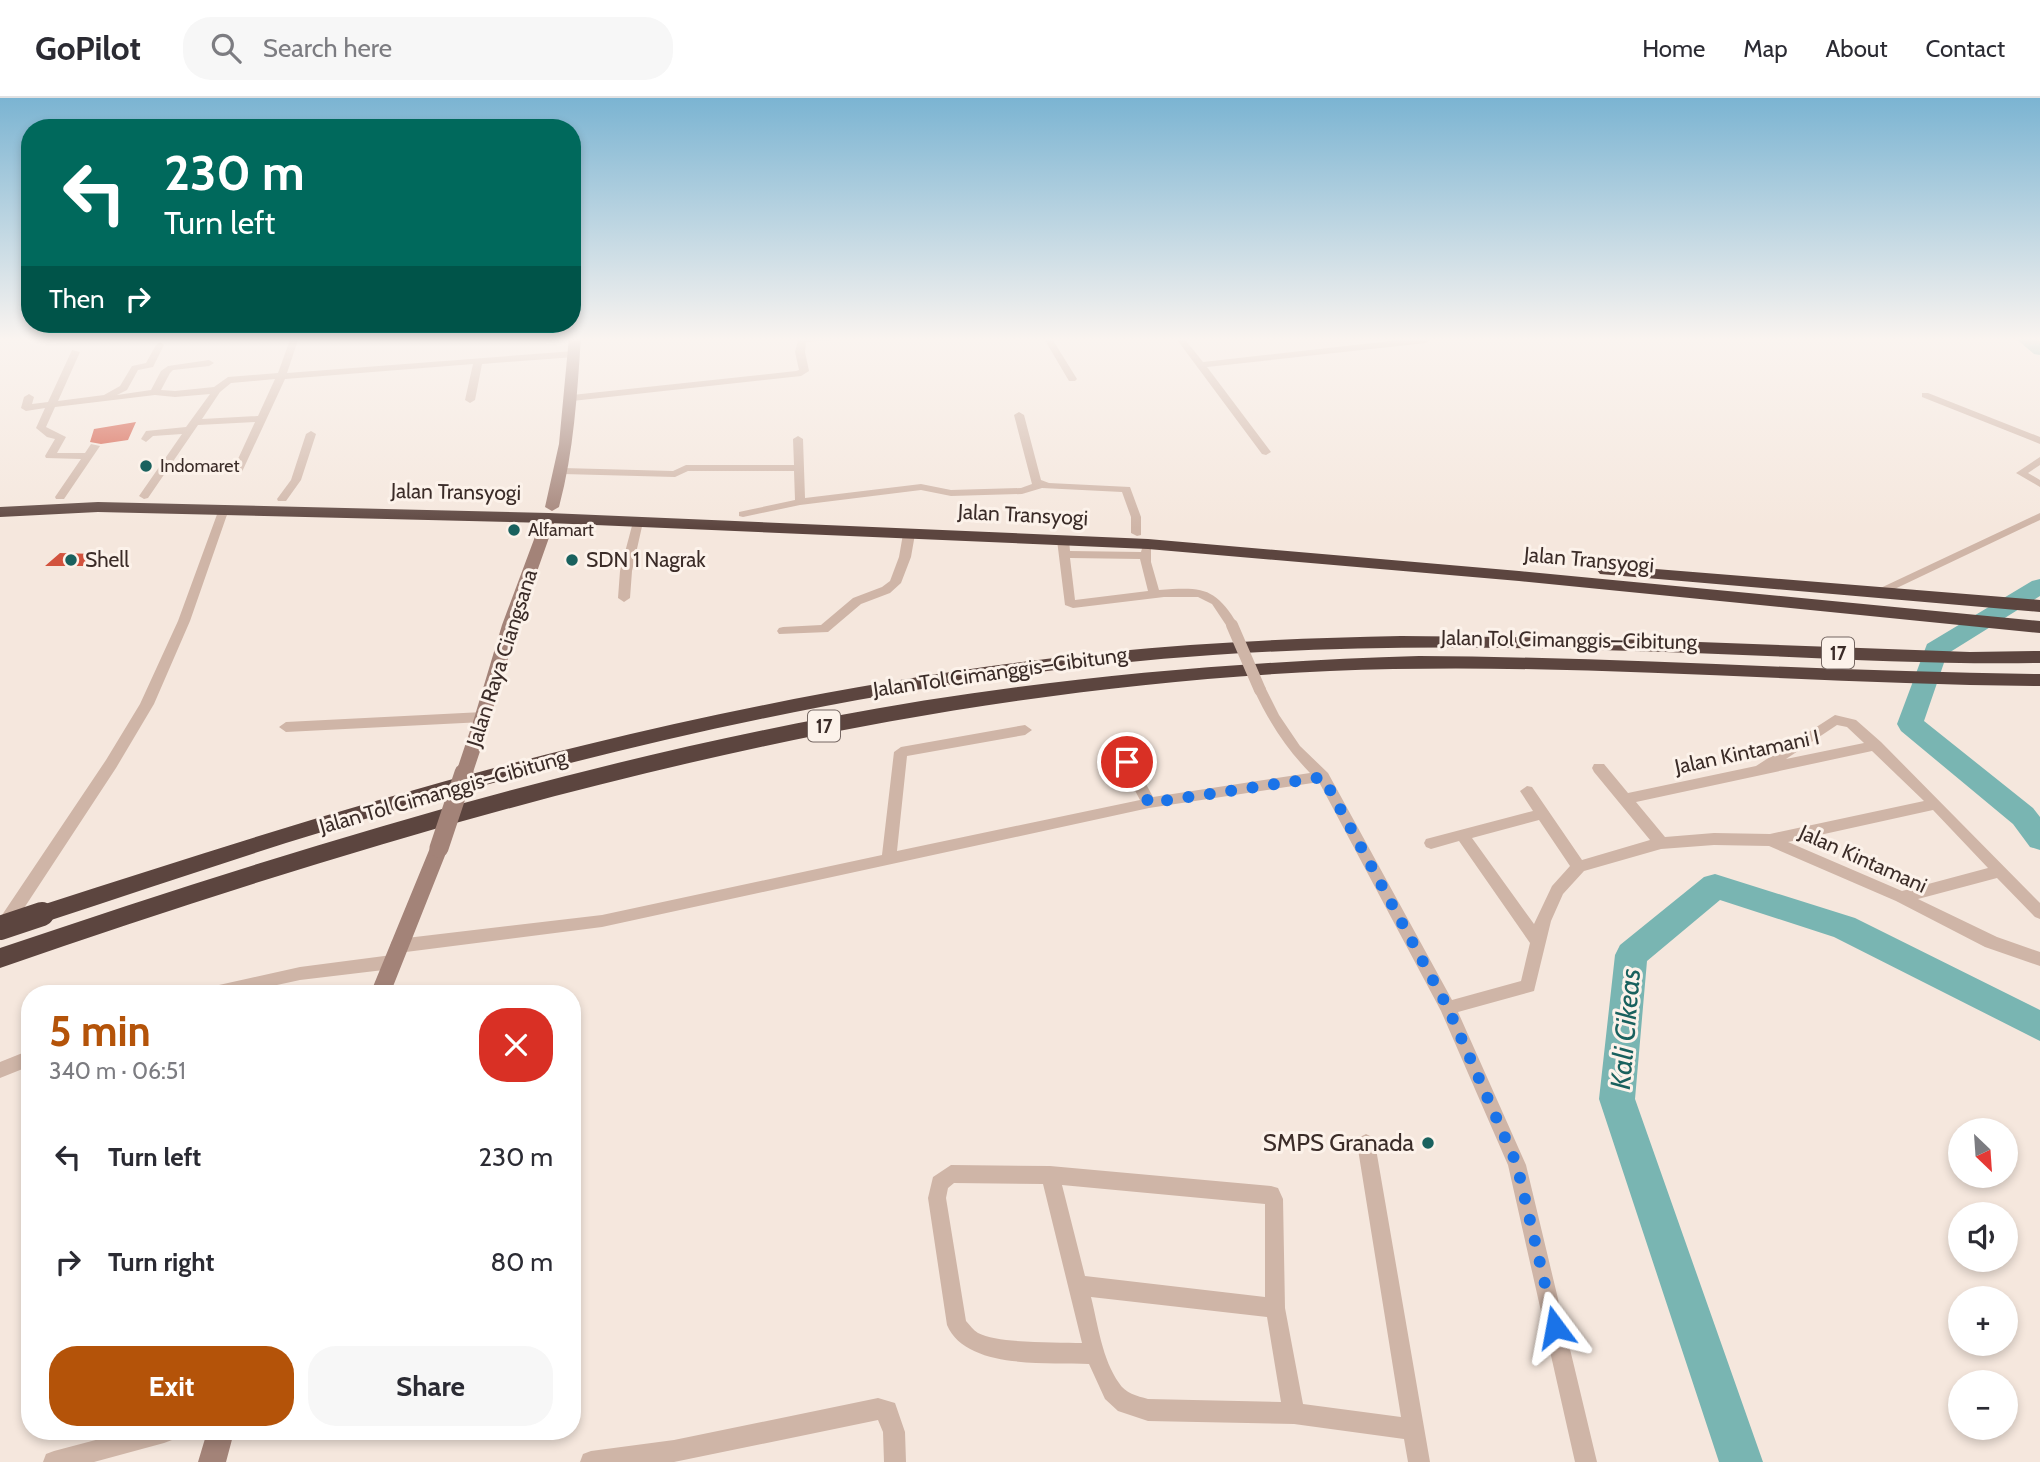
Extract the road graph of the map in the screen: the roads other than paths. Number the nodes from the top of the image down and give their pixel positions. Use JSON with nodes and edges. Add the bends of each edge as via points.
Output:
{"nodes":[{"id":1,"x":28,"y":401,"type":"edge"},
{"id":2,"x":52,"y":401,"type":"edge"},
{"id":3,"x":77,"y":401,"type":"edge"},
{"id":4,"x":209,"y":401,"type":"edge"},
{"id":5,"x":270,"y":401,"type":"edge"},
{"id":6,"x":572,"y":401,"type":"edge"},
{"id":7,"x":1228,"y":401,"type":"edge"},
{"id":8,"x":1939,"y":401,"type":"edge"},
{"id":9,"x":50,"y":404,"type":"junction"},
{"id":10,"x":1019,"y":415,"type":"dead end"},
{"id":11,"x":261,"y":419,"type":"junction"},
{"id":12,"x":192,"y":426,"type":"junction"},
{"id":13,"x":311,"y":434,"type":"dead end"},
{"id":14,"x":146,"y":439,"type":"dead end"},
{"id":15,"x":798,"y":439,"type":"dead end"},
{"id":16,"x":2040,"y":441,"type":"edge"},
{"id":17,"x":95,"y":446,"type":"dead end"},
{"id":18,"x":1266,"y":452,"type":"dead end"},
{"id":19,"x":87,"y":456,"type":"junction"},
{"id":20,"x":2040,"y":460,"type":"edge"},
{"id":21,"x":799,"y":468,"type":"junction"},
{"id":22,"x":563,"y":471,"type":"junction"},
{"id":23,"x":237,"y":472,"type":"dead end"},
{"id":24,"x":2040,"y":484,"type":"edge"},
{"id":25,"x":1040,"y":485,"type":"junction"},
{"id":26,"x":144,"y":496,"type":"junction"},
{"id":27,"x":60,"y":497,"type":"junction"},
{"id":28,"x":282,"y":499,"type":"junction"},
{"id":29,"x":0,"y":502,"type":"edge"},
{"id":30,"x":800,"y":502,"type":"junction"},
{"id":31,"x":224,"y":509,"type":"junction"},
{"id":32,"x":0,"y":512,"type":"edge"},
{"id":33,"x":550,"y":512,"type":"junction"},
{"id":34,"x":743,"y":514,"type":"junction"},
{"id":35,"x":2040,"y":516,"type":"edge"},
{"id":36,"x":638,"y":522,"type":"junction"},
{"id":37,"x":965,"y":529,"type":"junction"},
{"id":38,"x":909,"y":534,"type":"junction"},
{"id":39,"x":1144,"y":544,"type":"junction"},
{"id":40,"x":1063,"y":547,"type":"junction"},
{"id":41,"x":1878,"y":592,"type":"junction"},
{"id":42,"x":1154,"y":596,"type":"junction"},
{"id":43,"x":624,"y":598,"type":"dead end"},
{"id":44,"x":2040,"y":606,"type":"edge"},
{"id":45,"x":2040,"y":627,"type":"edge"},
{"id":46,"x":783,"y":631,"type":"dead end"},
{"id":47,"x":2040,"y":657,"type":"edge"},
{"id":48,"x":2040,"y":680,"type":"edge"},
{"id":49,"x":480,"y":725,"type":"junction"},
{"id":50,"x":286,"y":727,"type":"dead end"},
{"id":51,"x":1025,"y":730,"type":"dead end"},
{"id":52,"x":1876,"y":745,"type":"junction"},
{"id":53,"x":1127,"y":762,"type":"dead end"},
{"id":54,"x":1599,"y":768,"type":"dead end"},
{"id":55,"x":1759,"y":771,"type":"junction"},
{"id":56,"x":1322,"y":776,"type":"junction"},
{"id":57,"x":1527,"y":791,"type":"dead end"},
{"id":58,"x":1626,"y":799,"type":"junction"},
{"id":59,"x":1149,"y":803,"type":"junction"},
{"id":60,"x":1936,"y":804,"type":"junction"},
{"id":61,"x":1543,"y":814,"type":"junction"},
{"id":62,"x":1462,"y":835,"type":"junction"},
{"id":63,"x":1770,"y":840,"type":"junction"},
{"id":64,"x":1431,"y":843,"type":"dead end"},
{"id":65,"x":1661,"y":844,"type":"junction"},
{"id":66,"x":889,"y":859,"type":"junction"},
{"id":67,"x":1579,"y":867,"type":"junction"},
{"id":68,"x":1999,"y":871,"type":"junction"},
{"id":69,"x":1902,"y":897,"type":"junction"},
{"id":70,"x":2040,"y":913,"type":"edge"},
{"id":71,"x":0,"y":929,"type":"edge"},
{"id":72,"x":1537,"y":940,"type":"junction"},
{"id":73,"x":11,"y":954,"type":"edge"},
{"id":74,"x":395,"y":954,"type":"junction"},
{"id":75,"x":2040,"y":959,"type":"edge"},
{"id":76,"x":242,"y":985,"type":"edge"},
{"id":77,"x":383,"y":985,"type":"edge"},
{"id":78,"x":1448,"y":1008,"type":"junction"},
{"id":79,"x":21,"y":1062,"type":"edge"},
{"id":80,"x":0,"y":1070,"type":"edge"},
{"id":81,"x":1366,"y":1143,"type":"dead end"},
{"id":82,"x":1050,"y":1175,"type":"junction"},
{"id":83,"x":1076,"y":1285,"type":"junction"},
{"id":84,"x":1275,"y":1308,"type":"junction"},
{"id":85,"x":1095,"y":1354,"type":"junction"},
{"id":86,"x":1294,"y":1413,"type":"junction"},
{"id":87,"x":1413,"y":1429,"type":"junction"},
{"id":88,"x":135,"y":1440,"type":"edge"},
{"id":89,"x":219,"y":1440,"type":"edge"},
{"id":90,"x":54,"y":1462,"type":"edge"},
{"id":91,"x":212,"y":1462,"type":"edge"},
{"id":92,"x":591,"y":1462,"type":"edge"},
{"id":93,"x":895,"y":1462,"type":"edge"},
{"id":94,"x":1419,"y":1462,"type":"edge"},
{"id":95,"x":1587,"y":1462,"type":"edge"}],
"edges":[{"from":1,"to":9,"type":"street","via":[[26,408]]},
{"from":2,"to":9,"type":"street"},
{"from":3,"to":9,"type":"street"},
{"from":4,"to":12,"type":"street"},
{"from":5,"to":11,"type":"street"},
{"from":6,"to":22,"type":"main road","name":"Jalan Raya Ciangsana"},
{"from":7,"to":18,"type":"street"},
{"from":8,"to":16,"type":"street"},
{"from":9,"to":19,"type":"street","via":[[41,428],[61,437],[50,456]]},
{"from":10,"to":25,"type":"street"},
{"from":11,"to":12,"type":"street"},
{"from":11,"to":23,"type":"street"},
{"from":12,"to":14,"type":"street","via":[[150,433]]},
{"from":12,"to":26,"type":"street"},
{"from":13,"to":28,"type":"street","via":[[296,480]]},
{"from":15,"to":21,"type":"street"},
{"from":17,"to":19,"type":"street"},
{"from":19,"to":27,"type":"street"},
{"from":20,"to":24,"type":"street","via":[[2021,473]]},
{"from":21,"to":22,"type":"street","via":[[686,468],[675,474]]},
{"from":21,"to":30,"type":"street"},
{"from":22,"to":33,"type":"main road","name":"Jalan Raya Ciangsana"},
{"from":25,"to":30,"type":"street","via":[[1022,491],[951,493],[921,487]]},
{"from":25,"to":39,"type":"street","via":[[1126,489]]},
{"from":26,"to":27,"type":"highway","name":"Jalan Transyogi"},
{"from":26,"to":28,"type":"highway","name":"Jalan Transyogi"},
{"from":27,"to":29,"type":"highway","name":"Jalan Transyogi"},
{"from":28,"to":33,"type":"highway","name":"Jalan Transyogi"},
{"from":30,"to":34,"type":"street"},
{"from":31,"to":32,"type":"highway","name":"Jalan Transyogi","via":[[98,507]]},
{"from":31,"to":33,"type":"highway","name":"Jalan Transyogi"},
{"from":31,"to":71,"type":"street","via":[[184,621],[146,704]]},
{"from":33,"to":34,"type":"highway","name":"Jalan Transyogi"},
{"from":33,"to":36,"type":"highway","name":"Jalan Transyogi"},
{"from":33,"to":49,"type":"main road","name":"Jalan Raya Ciangsana"},
{"from":34,"to":37,"type":"highway","name":"Jalan Transyogi"},
{"from":35,"to":41,"type":"street"},
{"from":36,"to":38,"type":"highway","name":"Jalan Transyogi"},
{"from":36,"to":43,"type":"street"},
{"from":37,"to":38,"type":"highway","name":"Jalan Transyogi"},
{"from":37,"to":39,"type":"highway","name":"Jalan Transyogi"},
{"from":37,"to":40,"type":"highway","name":"Jalan Transyogi"},
{"from":38,"to":46,"type":"street","via":[[895,583],[886,590],[857,601],[824,629]]},
{"from":39,"to":40,"type":"highway","name":"Jalan Transyogi"},
{"from":39,"to":41,"type":"highway","name":"Jalan Transyogi"},
{"from":39,"to":42,"type":"street"},
{"from":39,"to":45,"type":"highway","name":"Jalan Transyogi"},
{"from":40,"to":42,"type":"street","via":[[1069,602]]},
{"from":41,"to":44,"type":"highway","name":"Jalan Transyogi"},
{"from":42,"to":56,"type":"street","bridge":true,"via":[[1207,595],[1220,604],[1273,717],[1295,749]]},
{"from":47,"to":71,"type":"highway","name":"Jalan Tol Cimanggis–Cibitung","number":"17","bridge":true,"via":[[1478,641],[1237,648],[1051,665],[903,686],[744,716],[531,766],[378,808]]},
{"from":48,"to":73,"type":"highway","name":"Jalan Tol Cimanggis–Cibitung","number":"17","via":[[1486,663],[1337,664],[1056,687],[753,739],[544,789],[381,835]]},
{"from":49,"to":50,"type":"street"},
{"from":49,"to":74,"type":"main road","name":"Jalan Raya Ciangsana","bridge":true,"via":[[439,848]]},
{"from":51,"to":66,"type":"street","via":[[901,752]]},
{"from":52,"to":55,"type":"street","name":"Jalan Kintamani I"},
{"from":52,"to":55,"type":"street","via":[[1851,723],[1835,720]]},
{"from":52,"to":60,"type":"street"},
{"from":53,"to":59,"type":"street"},
{"from":54,"to":58,"type":"street"},
{"from":55,"to":58,"type":"street","name":"Jalan Kintamani I"},
{"from":56,"to":59,"type":"street"},
{"from":56,"to":78,"type":"street"},
{"from":57,"to":61,"type":"street"},
{"from":58,"to":65,"type":"street"},
{"from":59,"to":66,"type":"street"},
{"from":60,"to":63,"type":"street"},
{"from":60,"to":68,"type":"street"},
{"from":61,"to":62,"type":"street"},
{"from":61,"to":67,"type":"street"},
{"from":62,"to":64,"type":"street"},
{"from":62,"to":72,"type":"street"},
{"from":63,"to":65,"type":"street","name":"Jalan Kintamani"},
{"from":63,"to":69,"type":"street","name":"Jalan Kintamani"},
{"from":65,"to":67,"type":"street","name":"Jalan Kintamani"},
{"from":66,"to":74,"type":"street","via":[[602,921]]},
{"from":67,"to":72,"type":"street","via":[[1557,890]]},
{"from":68,"to":69,"type":"street"},
{"from":68,"to":70,"type":"street"},
{"from":69,"to":75,"type":"street","name":"Jalan Kintamani","via":[[1991,942]]},
{"from":72,"to":78,"type":"street","via":[[1528,986]]},
{"from":74,"to":76,"type":"street"},
{"from":74,"to":77,"type":"main road","name":"Jalan Raya Ciangsana"},
{"from":78,"to":95,"type":"street","via":[[1517,1165]]},
{"from":79,"to":80,"type":"street"},
{"from":81,"to":87,"type":"street"},
{"from":82,"to":83,"type":"street"},
{"from":82,"to":84,"type":"street","via":[[1269,1194],[1274,1199]]},
{"from":82,"to":85,"type":"street","via":[[951,1174],[940,1183],[937,1198],[957,1325],[972,1341],[993,1347]]},
{"from":83,"to":84,"type":"street"},
{"from":83,"to":85,"type":"street"},
{"from":84,"to":86,"type":"street"},
{"from":85,"to":86,"type":"street","via":[[1112,1392],[1126,1403],[1148,1410]]},
{"from":86,"to":87,"type":"street"},
{"from":87,"to":94,"type":"street"},
{"from":88,"to":90,"type":"street"},
{"from":89,"to":91,"type":"main road"},
{"from":92,"to":93,"type":"street","via":[[674,1451],[878,1409],[891,1418]]}]}
